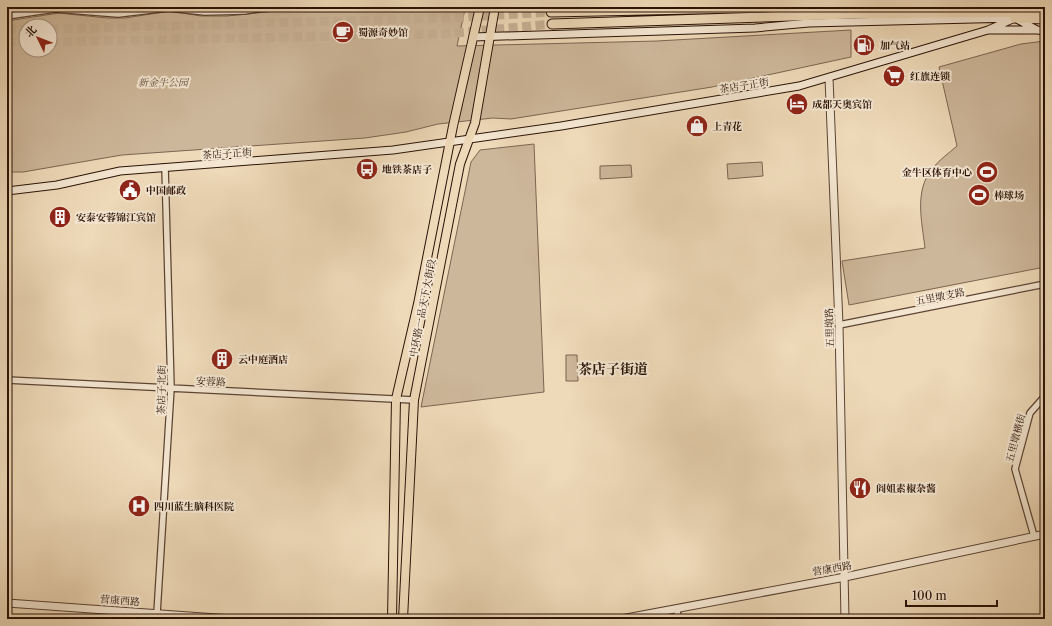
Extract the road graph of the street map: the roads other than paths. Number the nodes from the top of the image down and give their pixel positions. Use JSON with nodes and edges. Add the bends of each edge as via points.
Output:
{"nodes":[{"id":1,"x":168,"y":7,"type":"edge"},
{"id":2,"x":270,"y":7,"type":"edge"},
{"id":3,"x":480,"y":7,"type":"edge"},
{"id":4,"x":495,"y":7,"type":"edge"},
{"id":5,"x":783,"y":7,"type":"edge"},
{"id":6,"x":787,"y":7,"type":"edge"},
{"id":7,"x":27,"y":10,"type":"edge"},
{"id":8,"x":551,"y":12,"type":"tunnel mouth"},
{"id":9,"x":1045,"y":12,"type":"edge"},
{"id":10,"x":1015,"y":15,"type":"junction"},
{"id":11,"x":7,"y":16,"type":"edge"},
{"id":12,"x":1045,"y":19,"type":"edge"},
{"id":13,"x":552,"y":24,"type":"tunnel mouth"},
{"id":14,"x":988,"y":30,"type":"junction"},
{"id":15,"x":1037,"y":30,"type":"junction"},
{"id":16,"x":1045,"y":30,"type":"edge"},
{"id":17,"x":473,"y":37,"type":"junction"},
{"id":18,"x":490,"y":37,"type":"junction"},
{"id":19,"x":829,"y":78,"type":"junction"},
{"id":20,"x":469,"y":139,"type":"junction"},
{"id":21,"x":450,"y":142,"type":"junction"},
{"id":22,"x":165,"y":167,"type":"junction"},
{"id":23,"x":7,"y":191,"type":"edge"},
{"id":24,"x":1045,"y":284,"type":"edge"},
{"id":25,"x":839,"y":325,"type":"junction"},
{"id":26,"x":7,"y":380,"type":"edge"},
{"id":27,"x":171,"y":388,"type":"junction"},
{"id":28,"x":1045,"y":396,"type":"edge"},
{"id":29,"x":396,"y":399,"type":"junction"},
{"id":30,"x":414,"y":400,"type":"junction"},
{"id":31,"x":1045,"y":534,"type":"edge"},
{"id":32,"x":1034,"y":536,"type":"junction"},
{"id":33,"x":845,"y":577,"type":"junction"},
{"id":34,"x":7,"y":603,"type":"edge"},
{"id":35,"x":677,"y":609,"type":"junction"},
{"id":36,"x":157,"y":613,"type":"junction"},
{"id":37,"x":231,"y":619,"type":"edge"},
{"id":38,"x":392,"y":619,"type":"edge"},
{"id":39,"x":403,"y":619,"type":"edge"},
{"id":40,"x":621,"y":619,"type":"edge"},
{"id":41,"x":678,"y":619,"type":"edge"},
{"id":42,"x":845,"y":619,"type":"edge"}],
"edges":[{"from":1,"to":2,"type":"street","via":[[205,12]]},
{"from":1,"to":7,"type":"street","via":[[118,14],[70,9]]},
{"from":3,"to":17,"type":"main road","name":"中环路一品天下大街段"},
{"from":4,"to":18,"type":"main road","name":"中环路一品天下大街段"},
{"from":5,"to":6,"type":"highway"},
{"from":5,"to":8,"type":"highway"},
{"from":7,"to":11,"type":"street"},
{"from":9,"to":10,"type":"highway"},
{"from":10,"to":12,"type":"highway"},
{"from":10,"to":13,"type":"highway","via":[[851,14]]},
{"from":10,"to":14,"type":"main road","name":"茶店子正街"},
{"from":10,"to":15,"type":"main road"},
{"from":10,"to":18,"type":"main road","via":[[809,23],[755,28]]},
{"from":14,"to":15,"type":"main road"},
{"from":14,"to":19,"type":"main road","name":"茶店子正街"},
{"from":15,"to":16,"type":"main road"},
{"from":17,"to":18,"type":"main road"},
{"from":17,"to":21,"type":"main road","name":"中环路一品天下大街段"},
{"from":18,"to":20,"type":"main road","name":"中环路一品天下大街段","via":[[475,123]]},
{"from":19,"to":20,"type":"main road","name":"茶店子正街","via":[[784,89]]},
{"from":19,"to":25,"type":"main road","name":"五里墩路"},
{"from":20,"to":21,"type":"main road","name":"茶店子正街"},
{"from":20,"to":30,"type":"main road","name":"中环路一品天下大街段","via":[[460,164]]},
{"from":21,"to":22,"type":"main road","name":"茶店子正街","via":[[343,154]]},
{"from":21,"to":29,"type":"main road","name":"中环路一品天下大街段"},
{"from":22,"to":23,"type":"main road","name":"茶店子正街","via":[[120,171],[57,185]]},
{"from":22,"to":27,"type":"street","name":"茶店子北街"},
{"from":24,"to":25,"type":"street","name":"五里墩支路"},
{"from":25,"to":33,"type":"main road","name":"五里墩路"},
{"from":26,"to":27,"type":"street","name":"安蓉路"},
{"from":27,"to":29,"type":"street","name":"安蓉路"},
{"from":27,"to":36,"type":"street","name":"茶店子北街"},
{"from":28,"to":32,"type":"street","name":"五里墩横街","via":[[1030,413],[1015,469]]},
{"from":29,"to":30,"type":"street","name":"安蓉路"},
{"from":29,"to":38,"type":"main road","name":"中环路一品天下大街段"},
{"from":30,"to":39,"type":"main road","name":"中环路一品天下大街段"},
{"from":31,"to":32,"type":"main road","name":"营康西路"},
{"from":32,"to":33,"type":"main road","name":"营康西路"},
{"from":33,"to":35,"type":"main road","name":"营康西路"},
{"from":33,"to":42,"type":"main road","name":"五里墩路"},
{"from":34,"to":36,"type":"main road","name":"营康西路"},
{"from":35,"to":40,"type":"main road","name":"营康西路"},
{"from":35,"to":41,"type":"street"},
{"from":36,"to":37,"type":"main road","name":"营康西路"}]}
